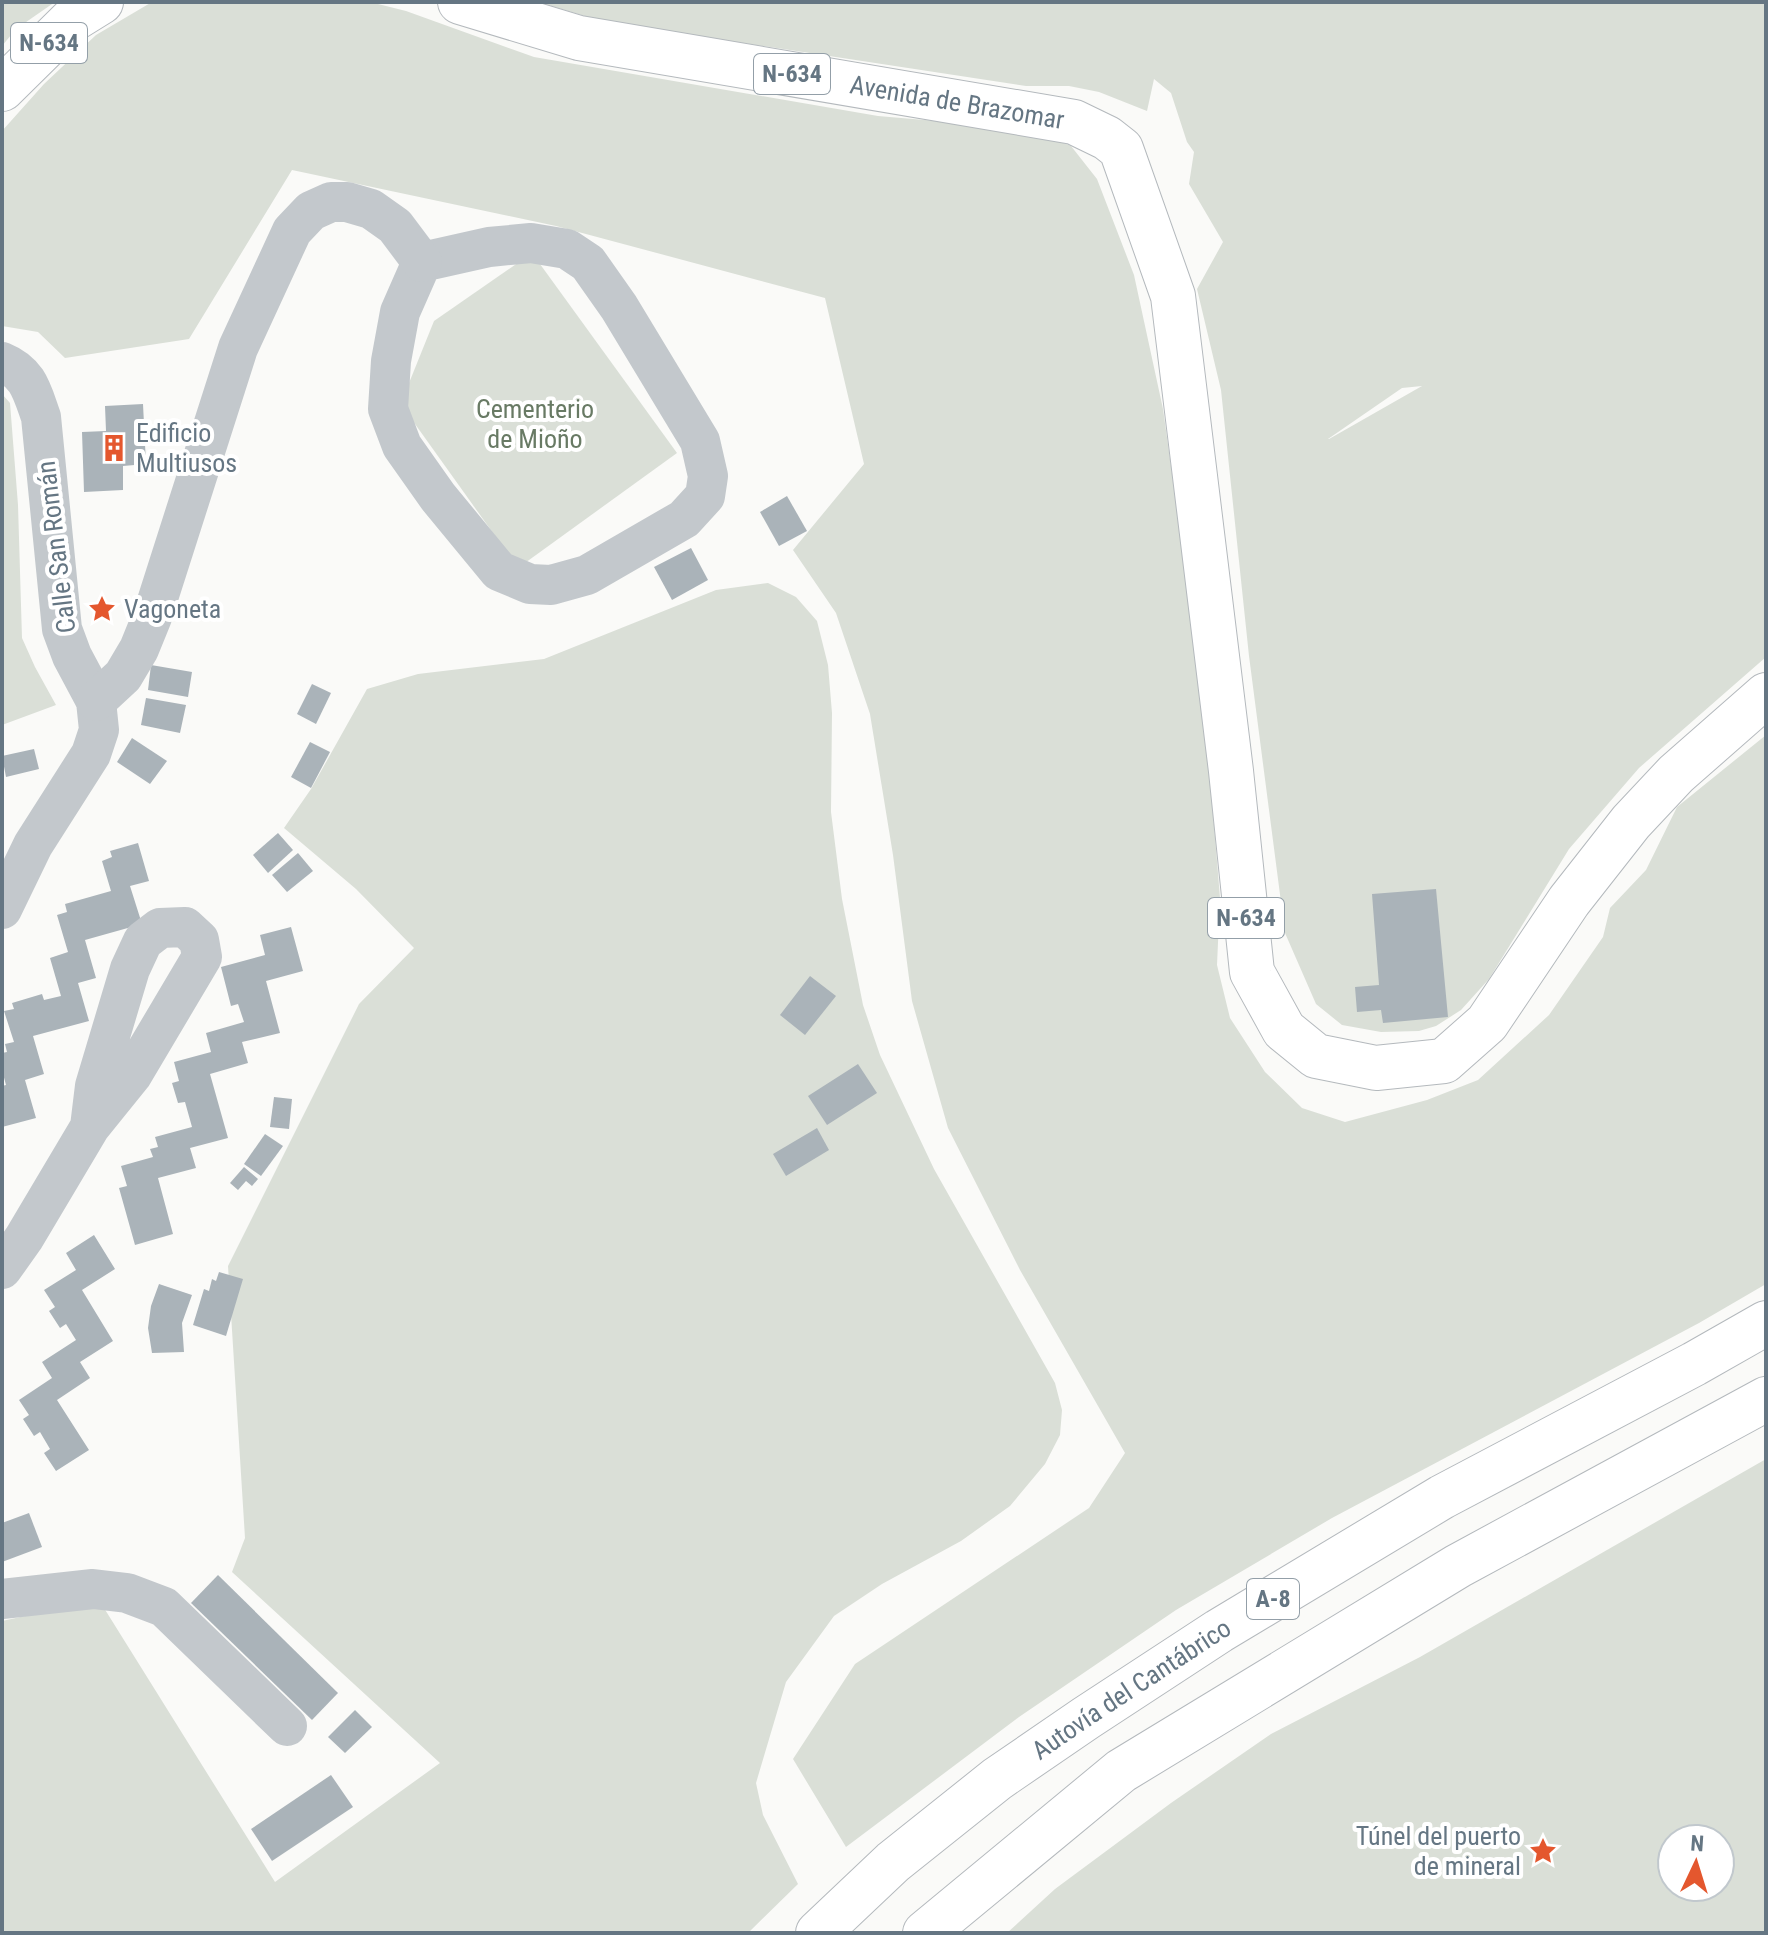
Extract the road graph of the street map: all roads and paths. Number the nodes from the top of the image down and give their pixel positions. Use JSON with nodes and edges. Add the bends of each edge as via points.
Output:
{"nodes":[{"id":1,"x":101,"y":2,"type":"edge"},
{"id":2,"x":460,"y":2,"type":"edge"},
{"id":3,"x":2,"y":89,"type":"edge"},
{"id":4,"x":422,"y":262,"type":"junction"},
{"id":5,"x":2,"y":362,"type":"edge"},
{"id":6,"x":1766,"y":695,"type":"edge"},
{"id":7,"x":96,"y":701,"type":"junction"},
{"id":8,"x":2,"y":909,"type":"edge"},
{"id":9,"x":90,"y":1127,"type":"dead end"},
{"id":10,"x":2,"y":1269,"type":"edge"},
{"id":11,"x":1766,"y":1323,"type":"edge"},
{"id":12,"x":1766,"y":1399,"type":"edge"},
{"id":13,"x":2,"y":1599,"type":"edge"},
{"id":14,"x":287,"y":1726,"type":"dead end"},
{"id":15,"x":818,"y":1933,"type":"edge"},
{"id":16,"x":925,"y":1933,"type":"edge"}],
"edges":[{"from":1,"to":3,"type":"highway","number":"N-634","via":[[72,20]]},
{"from":2,"to":6,"type":"highway","name":"Avenida de Brazomar","number":"N-634","via":[[579,38],[1074,122],[1121,149],[1173,296],[1252,972],[1284,1030],[1316,1056],[1376,1068],[1444,1061],[1487,1023],[1569,901],[1631,822],[1676,774]]},
{"from":4,"to":4,"type":"street","via":[[400,312],[388,409],[402,446],[499,571],[530,584],[551,585],[587,575],[684,519],[705,496],[708,476],[700,441],[588,263],[567,249],[531,243]]},
{"from":4,"to":7,"type":"street","via":[[395,226],[371,209],[347,202],[311,211],[292,231],[238,348],[152,617],[123,676]]},
{"from":5,"to":7,"type":"street","name":"Calle San Román","via":[[21,372],[41,417],[62,629]]},
{"from":7,"to":8,"type":"street","name":"Calle San Román","via":[[99,730],[91,754],[33,845]]},
{"from":9,"to":10,"type":"street"},
{"from":11,"to":15,"type":"highway","name":"Autovía del Cantábrico","number":"A-8","via":[[1442,1497],[1179,1657],[997,1779],[893,1862]]},
{"from":12,"to":16,"type":"highway","number":"A-8","via":[[1458,1566],[1121,1771]]},
{"from":13,"to":14,"type":"street","via":[[93,1589],[127,1593],[164,1607]]}]}
